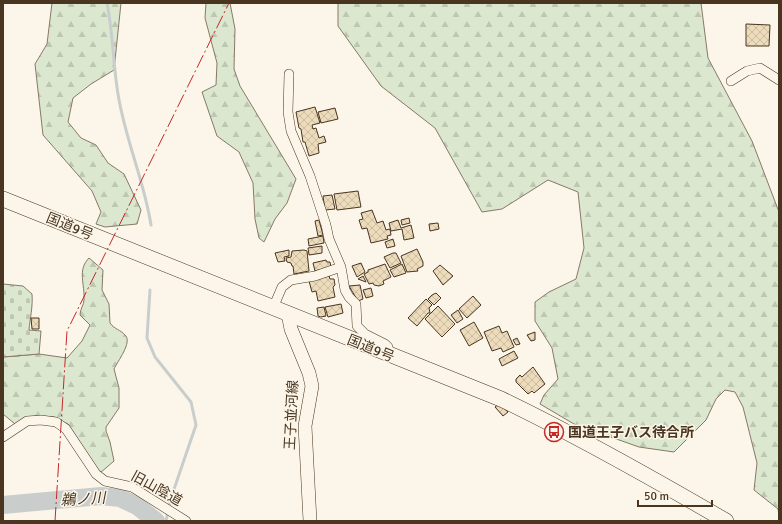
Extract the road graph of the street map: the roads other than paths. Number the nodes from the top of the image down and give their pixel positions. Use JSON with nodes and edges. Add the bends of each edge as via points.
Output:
{"nodes":[{"id":1,"x":289,"y":74,"type":"dead end"},
{"id":2,"x":779,"y":80,"type":"edge"},
{"id":3,"x":731,"y":81,"type":"dead end"},
{"id":4,"x":3,"y":199,"type":"edge"},
{"id":5,"x":341,"y":267,"type":"junction"},
{"id":6,"x":273,"y":308,"type":"junction"},
{"id":7,"x":288,"y":314,"type":"junction"},
{"id":8,"x":389,"y":355,"type":"junction"},
{"id":9,"x":3,"y":437,"type":"edge"},
{"id":10,"x":186,"y":521,"type":"edge"},
{"id":11,"x":310,"y":521,"type":"edge"},
{"id":12,"x":726,"y":521,"type":"edge"}],
"edges":[{"from":1,"to":5,"type":"street","via":[[288,112],[291,130],[310,176],[329,239]]},
{"from":2,"to":3,"type":"street","via":[[760,68],[747,71]]},
{"from":4,"to":6,"type":"highway","name":"国道9号"},
{"from":5,"to":6,"type":"street","via":[[315,276],[291,280],[282,287]]},
{"from":5,"to":8,"type":"street","via":[[345,290],[356,304],[357,326],[365,334],[385,344]]},
{"from":6,"to":7,"type":"highway","name":"国道9号"},
{"from":7,"to":8,"type":"highway","name":"国道9号"},
{"from":7,"to":11,"type":"main road","name":"王子並河線","via":[[312,386],[305,426]]},
{"from":8,"to":12,"type":"highway","name":"国道9号","via":[[501,399],[552,424],[628,464]]},
{"from":9,"to":10,"type":"street","name":"旧山陰道","via":[[27,422],[56,422],[66,429],[96,474],[105,481],[132,487]]}]}
